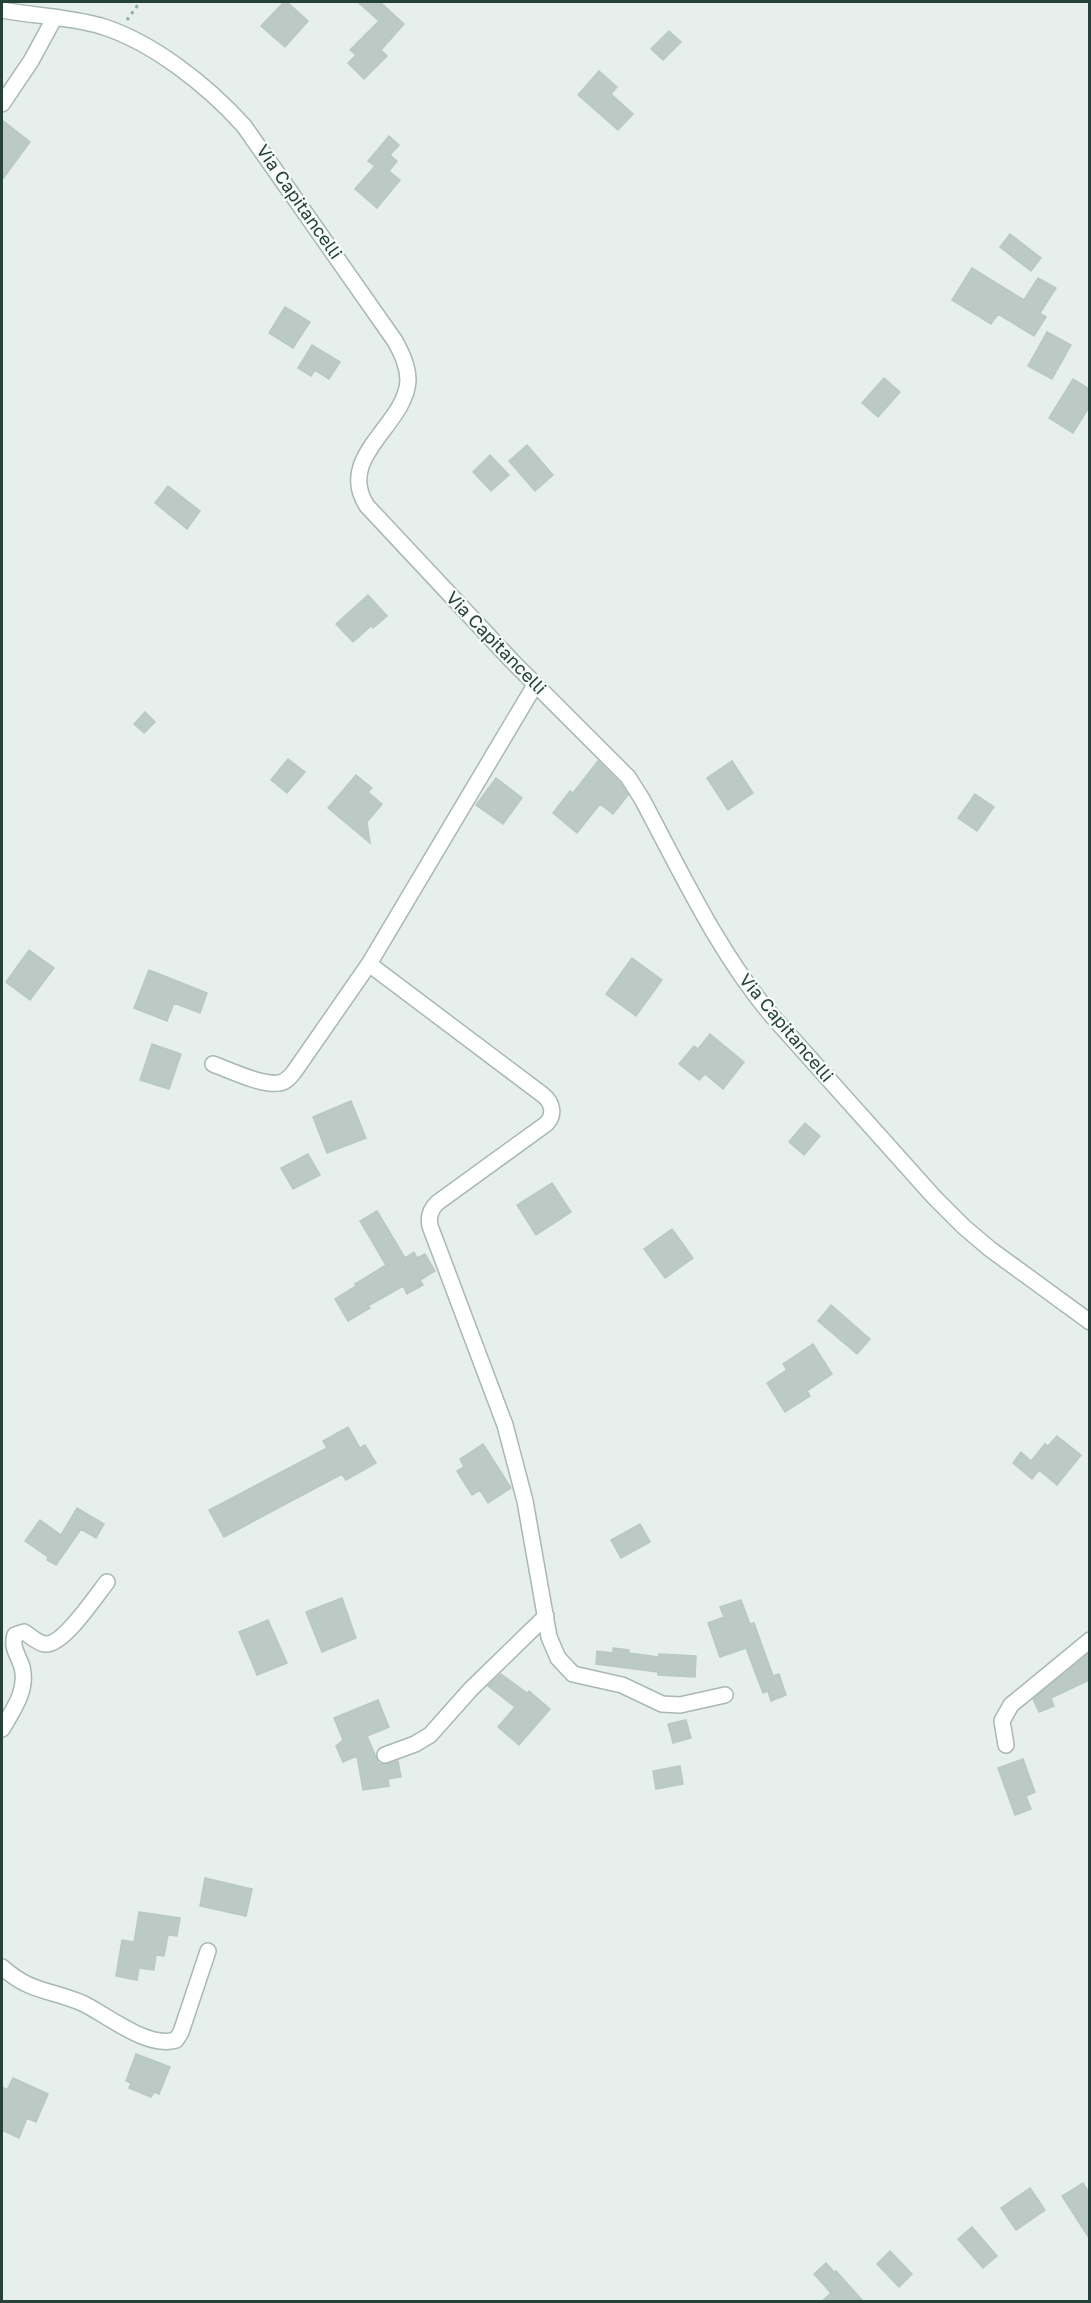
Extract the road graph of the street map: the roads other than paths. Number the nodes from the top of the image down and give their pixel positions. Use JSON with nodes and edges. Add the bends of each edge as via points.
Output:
{"nodes":[{"id":1,"x":2,"y":9,"type":"edge"},
{"id":2,"x":55,"y":17,"type":"junction"},
{"id":3,"x":2,"y":104,"type":"edge"},
{"id":4,"x":536,"y":685,"type":"junction"},
{"id":5,"x":369,"y":964,"type":"junction"},
{"id":6,"x":213,"y":1064,"type":"dead end"},
{"id":7,"x":1089,"y":1322,"type":"edge"},
{"id":8,"x":107,"y":1582,"type":"dead end"},
{"id":9,"x":546,"y":1616,"type":"junction"},
{"id":10,"x":1089,"y":1640,"type":"edge"},
{"id":11,"x":725,"y":1695,"type":"dead end"},
{"id":12,"x":2,"y":1729,"type":"edge"},
{"id":13,"x":1006,"y":1745,"type":"dead end"},
{"id":14,"x":385,"y":1755,"type":"dead end"},
{"id":15,"x":208,"y":1951,"type":"dead end"},
{"id":16,"x":2,"y":1967,"type":"edge"}],
"edges":[{"from":1,"to":2,"type":"street","name":"Via Capitancelli"},
{"from":2,"to":3,"type":"street"},
{"from":2,"to":4,"type":"street","name":"Via Capitancelli","via":[[119,32],[141,44],[182,70],[244,126],[395,341],[406,366],[407,386],[400,404],[362,463],[357,482],[360,494],[372,512]]},
{"from":4,"to":5,"type":"street"},
{"from":4,"to":7,"type":"street","name":"Via Capitancelli","via":[[632,783],[714,934],[773,1017],[964,1227]]},
{"from":5,"to":6,"type":"street","via":[[285,1081],[264,1082]]},
{"from":5,"to":9,"type":"street","via":[[543,1095],[551,1105],[552,1115],[546,1124],[437,1203],[429,1217],[507,1433],[532,1532]]},
{"from":8,"to":12,"type":"street","via":[[55,1642],[42,1643],[24,1632],[15,1635],[13,1647],[22,1669],[23,1687]]},
{"from":9,"to":11,"type":"street","via":[[558,1658],[573,1674],[622,1685],[666,1705]]},
{"from":9,"to":14,"type":"street","via":[[430,1735]]},
{"from":10,"to":13,"type":"street","via":[[1011,1705],[1002,1721]]},
{"from":15,"to":16,"type":"street","via":[[181,2032],[176,2040],[167,2042],[123,2028],[72,2000],[26,1986]]}]}
